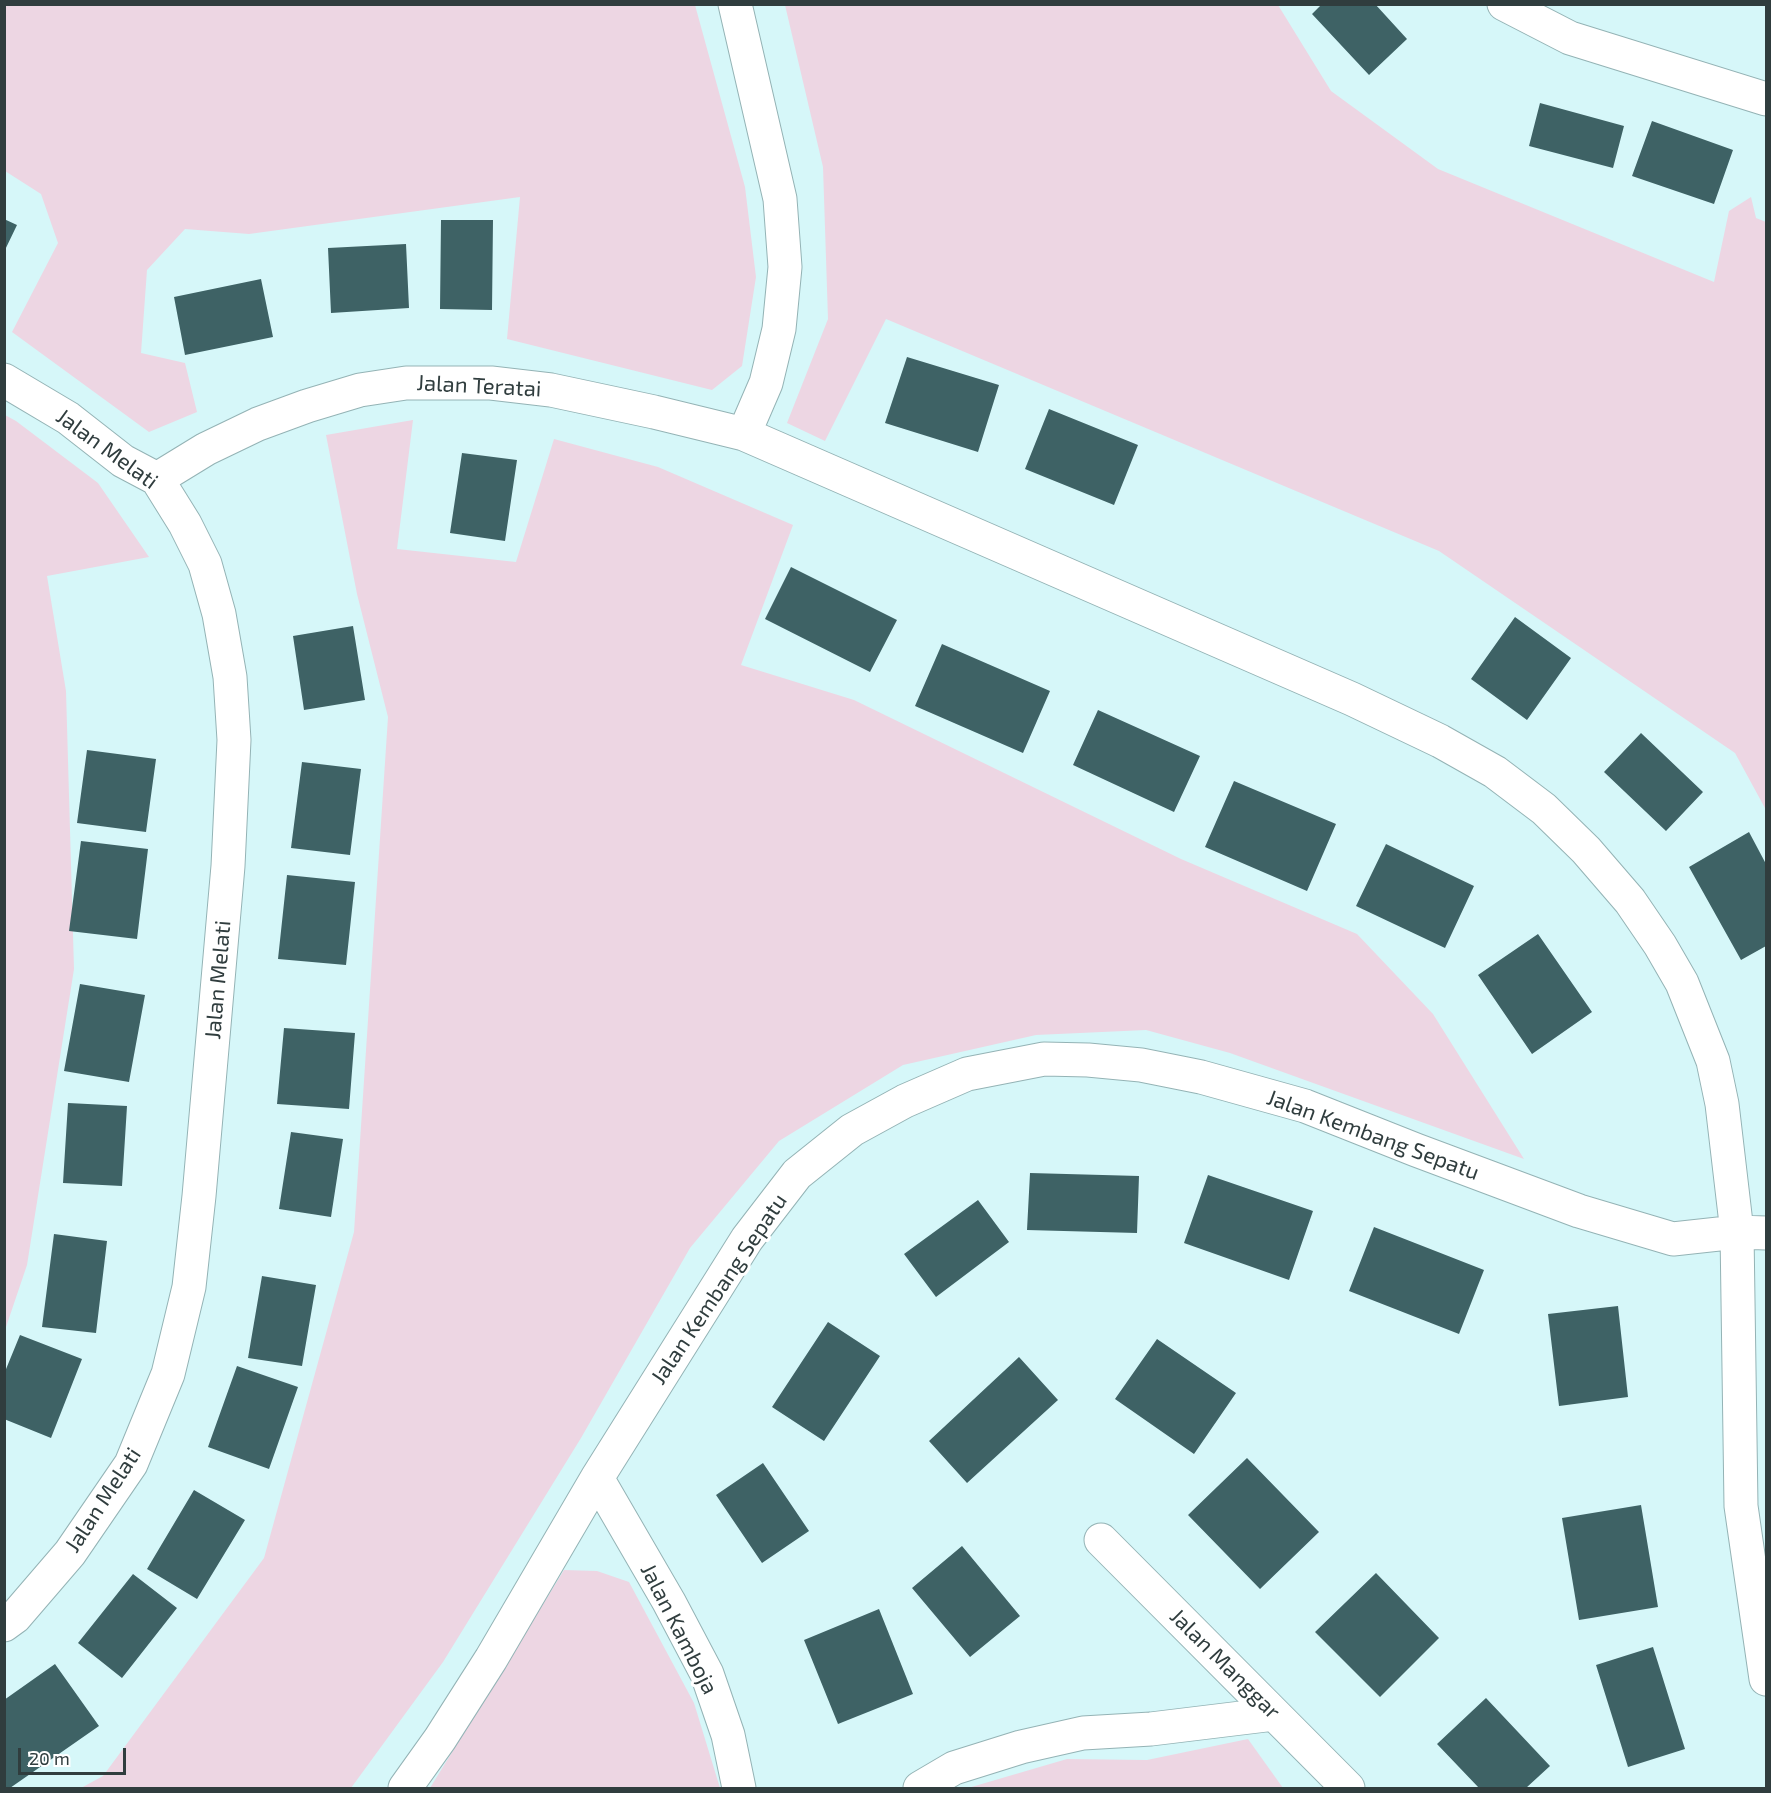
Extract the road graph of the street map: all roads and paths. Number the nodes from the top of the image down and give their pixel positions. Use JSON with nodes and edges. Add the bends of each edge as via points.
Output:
{"nodes":[{"id":1,"x":735,"y":4,"type":"edge"},
{"id":2,"x":1504,"y":4,"type":"edge"},
{"id":3,"x":1767,"y":99,"type":"edge"},
{"id":4,"x":4,"y":380,"type":"edge"},
{"id":5,"x":744,"y":434,"type":"junction"},
{"id":6,"x":157,"y":479,"type":"junction"},
{"id":7,"x":1752,"y":1233,"type":"edge"},
{"id":8,"x":597,"y":1478,"type":"junction"},
{"id":9,"x":1101,"y":1540,"type":"dead end"},
{"id":10,"x":4,"y":1625,"type":"edge"},
{"id":11,"x":1767,"y":1679,"type":"edge"},
{"id":12,"x":1274,"y":1714,"type":"junction"},
{"id":13,"x":405,"y":1788,"type":"edge"},
{"id":14,"x":739,"y":1788,"type":"edge"},
{"id":15,"x":920,"y":1788,"type":"edge"},
{"id":16,"x":1348,"y":1788,"type":"edge"}],
"edges":[{"from":1,"to":5,"type":"street","via":[[780,199],[785,267],[779,329],[766,383]]},
{"from":2,"to":3,"type":"street","via":[[1570,38]]},
{"from":4,"to":6,"type":"street","name":"Jalan Melati","via":[[68,418],[123,461]]},
{"from":5,"to":6,"type":"street","name":"Jalan Teratai","via":[[551,390],[491,383],[406,383],[350,393],[258,424]]},
{"from":5,"to":7,"type":"street","name":"Jalan Teratai","via":[[1352,699],[1486,767],[1544,809],[1630,901],[1682,983],[1713,1061]]},
{"from":6,"to":10,"type":"street","name":"Jalan Melati","via":[[205,564],[230,677],[234,740],[228,866],[189,1287],[168,1374],[131,1464],[70,1553]]},
{"from":7,"to":8,"type":"street","name":"Jalan Kembang Sepatu","via":[[1673,1239],[1568,1207],[1305,1106],[1141,1065],[1044,1059],[967,1074],[852,1130],[797,1174],[747,1239]]},
{"from":7,"to":11,"type":"street","name":"Jalan Teratai","via":[[1741,1506]]},
{"from":8,"to":13,"type":"street","name":"Jalan Kembang Sepatu","via":[[491,1659]]},
{"from":8,"to":14,"type":"street","name":"Jalan Kamboja","via":[[707,1674],[728,1735]]},
{"from":9,"to":12,"type":"street","name":"Jalan Manggar"},
{"from":12,"to":15,"type":"street","via":[[1083,1733],[954,1768]]},
{"from":12,"to":16,"type":"street","name":"Jalan Manggar"}]}
